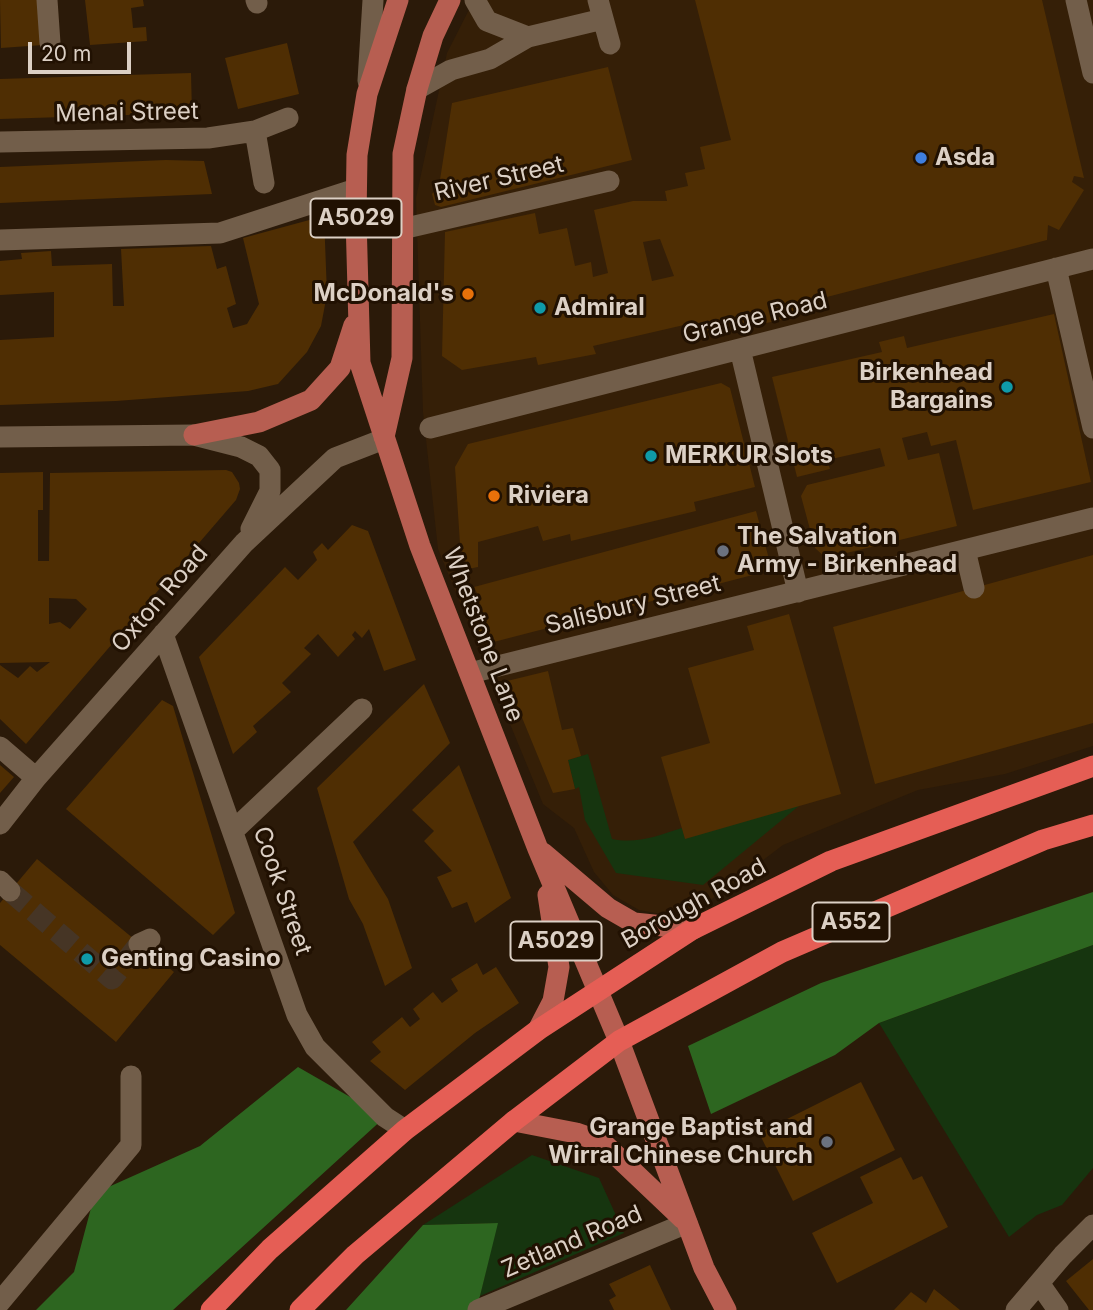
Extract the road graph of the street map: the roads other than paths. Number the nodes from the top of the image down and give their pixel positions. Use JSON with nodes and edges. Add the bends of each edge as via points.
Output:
{"nodes":[{"id":1,"x":47,"y":0,"type":"edge"},
{"id":2,"x":373,"y":0,"type":"edge"},
{"id":3,"x":398,"y":0,"type":"edge"},
{"id":4,"x":450,"y":0,"type":"edge"},
{"id":5,"x":475,"y":0,"type":"edge"},
{"id":6,"x":1076,"y":0,"type":"edge"},
{"id":7,"x":601,"y":9,"type":"edge"},
{"id":8,"x":528,"y":37,"type":"junction"},
{"id":9,"x":50,"y":43,"type":"dead end"},
{"id":10,"x":610,"y":44,"type":"dead end"},
{"id":11,"x":1093,"y":73,"type":"edge"},
{"id":12,"x":417,"y":89,"type":"junction"},
{"id":13,"x":367,"y":94,"type":"junction"},
{"id":14,"x":288,"y":118,"type":"dead end"},
{"id":15,"x":255,"y":131,"type":"junction"},
{"id":16,"x":0,"y":142,"type":"edge"},
{"id":17,"x":609,"y":181,"type":"dead end"},
{"id":18,"x":264,"y":183,"type":"dead end"},
{"id":19,"x":356,"y":188,"type":"junction"},
{"id":20,"x":402,"y":229,"type":"junction"},
{"id":21,"x":0,"y":240,"type":"edge"},
{"id":22,"x":1093,"y":259,"type":"edge"},
{"id":23,"x":1056,"y":268,"type":"junction"},
{"id":24,"x":359,"y":311,"type":"junction"},
{"id":25,"x":740,"y":349,"type":"junction"},
{"id":26,"x":430,"y":428,"type":"dead end"},
{"id":27,"x":1093,"y":428,"type":"edge"},
{"id":28,"x":194,"y":435,"type":"junction"},
{"id":29,"x":0,"y":437,"type":"edge"},
{"id":30,"x":384,"y":439,"type":"junction"},
{"id":31,"x":1093,"y":518,"type":"edge"},
{"id":32,"x":244,"y":543,"type":"junction"},
{"id":33,"x":965,"y":550,"type":"junction"},
{"id":34,"x":974,"y":588,"type":"dead end"},
{"id":35,"x":798,"y":592,"type":"junction"},
{"id":36,"x":163,"y":634,"type":"junction"},
{"id":37,"x":470,"y":673,"type":"junction"},
{"id":38,"x":362,"y":709,"type":"dead end"},
{"id":39,"x":0,"y":747,"type":"edge"},
{"id":40,"x":1093,"y":766,"type":"edge"},
{"id":41,"x":36,"y":778,"type":"junction"},
{"id":42,"x":0,"y":824,"type":"edge"},
{"id":43,"x":1093,"y":825,"type":"edge"},
{"id":44,"x":233,"y":831,"type":"junction"},
{"id":45,"x":538,"y":849,"type":"junction"},
{"id":46,"x":692,"y":929,"type":"junction"},
{"id":47,"x":598,"y":990,"type":"junction"},
{"id":48,"x":538,"y":1030,"type":"junction"},
{"id":49,"x":619,"y":1041,"type":"junction"},
{"id":50,"x":131,"y":1076,"type":"dead end"},
{"id":51,"x":514,"y":1121,"type":"junction"},
{"id":52,"x":405,"y":1130,"type":"junction"},
{"id":53,"x":687,"y":1223,"type":"junction"},
{"id":54,"x":1093,"y":1225,"type":"edge"},
{"id":55,"x":1039,"y":1283,"type":"junction"},
{"id":56,"x":0,"y":1302,"type":"edge"},
{"id":57,"x":211,"y":1310,"type":"edge"},
{"id":58,"x":300,"y":1310,"type":"edge"},
{"id":59,"x":478,"y":1310,"type":"edge"},
{"id":60,"x":726,"y":1310,"type":"edge"},
{"id":61,"x":1016,"y":1310,"type":"edge"},
{"id":62,"x":1058,"y":1310,"type":"edge"}],
"edges":[{"from":1,"to":9,"type":"street"},
{"from":2,"to":13,"type":"street"},
{"from":3,"to":13,"type":"main road","number":"A5029"},
{"from":4,"to":12,"type":"main road","number":"A5029"},
{"from":5,"to":8,"type":"street","via":[[487,21]]},
{"from":6,"to":11,"type":"street"},
{"from":7,"to":8,"type":"street"},
{"from":7,"to":10,"type":"street"},
{"from":8,"to":12,"type":"street","via":[[490,59],[451,70]]},
{"from":12,"to":20,"type":"main road","number":"A5029","via":[[403,154]]},
{"from":13,"to":19,"type":"main road","number":"A5029"},
{"from":14,"to":15,"type":"street","name":"Menai Street"},
{"from":15,"to":16,"type":"street","name":"Menai Street","via":[[208,138]]},
{"from":15,"to":18,"type":"street"},
{"from":17,"to":20,"type":"street","name":"River Street"},
{"from":19,"to":21,"type":"street","via":[[220,233]]},
{"from":19,"to":24,"type":"main road","number":"A5029"},
{"from":20,"to":30,"type":"main road","number":"A5029","via":[[402,358]]},
{"from":22,"to":23,"type":"street","name":"Grange Road"},
{"from":23,"to":25,"type":"street","name":"Grange Road"},
{"from":23,"to":27,"type":"street"},
{"from":24,"to":28,"type":"main road","via":[[340,368],[311,400],[259,422]]},
{"from":24,"to":30,"type":"main road","number":"A5029","via":[[360,363]]},
{"from":25,"to":26,"type":"street","name":"Grange Road"},
{"from":25,"to":35,"type":"street"},
{"from":28,"to":29,"type":"street"},
{"from":28,"to":32,"type":"street","via":[[241,447],[259,456],[270,470],[270,491]]},
{"from":30,"to":32,"type":"street","name":"Oxton Road","via":[[335,458]]},
{"from":30,"to":37,"type":"main road","name":"Whetstone Lane","number":"A5029"},
{"from":31,"to":33,"type":"street","name":"Salisbury Street"},
{"from":32,"to":36,"type":"street","name":"Oxton Road"},
{"from":33,"to":34,"type":"street"},
{"from":33,"to":35,"type":"street","name":"Salisbury Street"},
{"from":35,"to":37,"type":"street","name":"Salisbury Street"},
{"from":36,"to":41,"type":"street","name":"Oxton Road"},
{"from":36,"to":44,"type":"street","name":"Cook Street"},
{"from":37,"to":45,"type":"main road","name":"Whetstone Lane","number":"A5029"},
{"from":38,"to":44,"type":"street"},
{"from":39,"to":41,"type":"street"},
{"from":40,"to":46,"type":"highway","name":"Borough Road","number":"A552","via":[[831,862]]},
{"from":41,"to":42,"type":"street","name":"Oxton Road"},
{"from":43,"to":49,"type":"highway","number":"A552","via":[[1042,840],[782,953]]},
{"from":44,"to":52,"type":"street","name":"Cook Street","via":[[297,1015],[314,1047],[385,1117]]},
{"from":45,"to":46,"type":"main road","name":"Whetstone Lane","number":"A5029","via":[[608,908],[634,923]]},
{"from":45,"to":47,"type":"main road","name":"Whetstone Lane","number":"A5029"},
{"from":45,"to":48,"type":"main road","name":"Whetstone Lane","number":"A5029","via":[[559,967],[553,1001]]},
{"from":46,"to":47,"type":"highway","name":"Borough Road","number":"A552"},
{"from":47,"to":48,"type":"highway","name":"Borough Road","number":"A552"},
{"from":47,"to":49,"type":"main road","name":"Whetstone Lane","number":"A5029"},
{"from":48,"to":52,"type":"highway","name":"Borough Road","number":"A552"},
{"from":49,"to":51,"type":"highway","number":"A552"},
{"from":49,"to":53,"type":"main road","name":"Whetstone Lane"},
{"from":50,"to":56,"type":"street","via":[[131,1145]]},
{"from":51,"to":53,"type":"main road","via":[[601,1142]]},
{"from":51,"to":58,"type":"highway","number":"A552","via":[[355,1255]]},
{"from":52,"to":57,"type":"highway","name":"Borough Road","number":"A552","via":[[270,1249]]},
{"from":53,"to":59,"type":"street","name":"Zetland Road"},
{"from":53,"to":60,"type":"main road","name":"Whetstone Lane"},
{"from":54,"to":55,"type":"street"},
{"from":55,"to":61,"type":"street"},
{"from":55,"to":62,"type":"street"}]}
